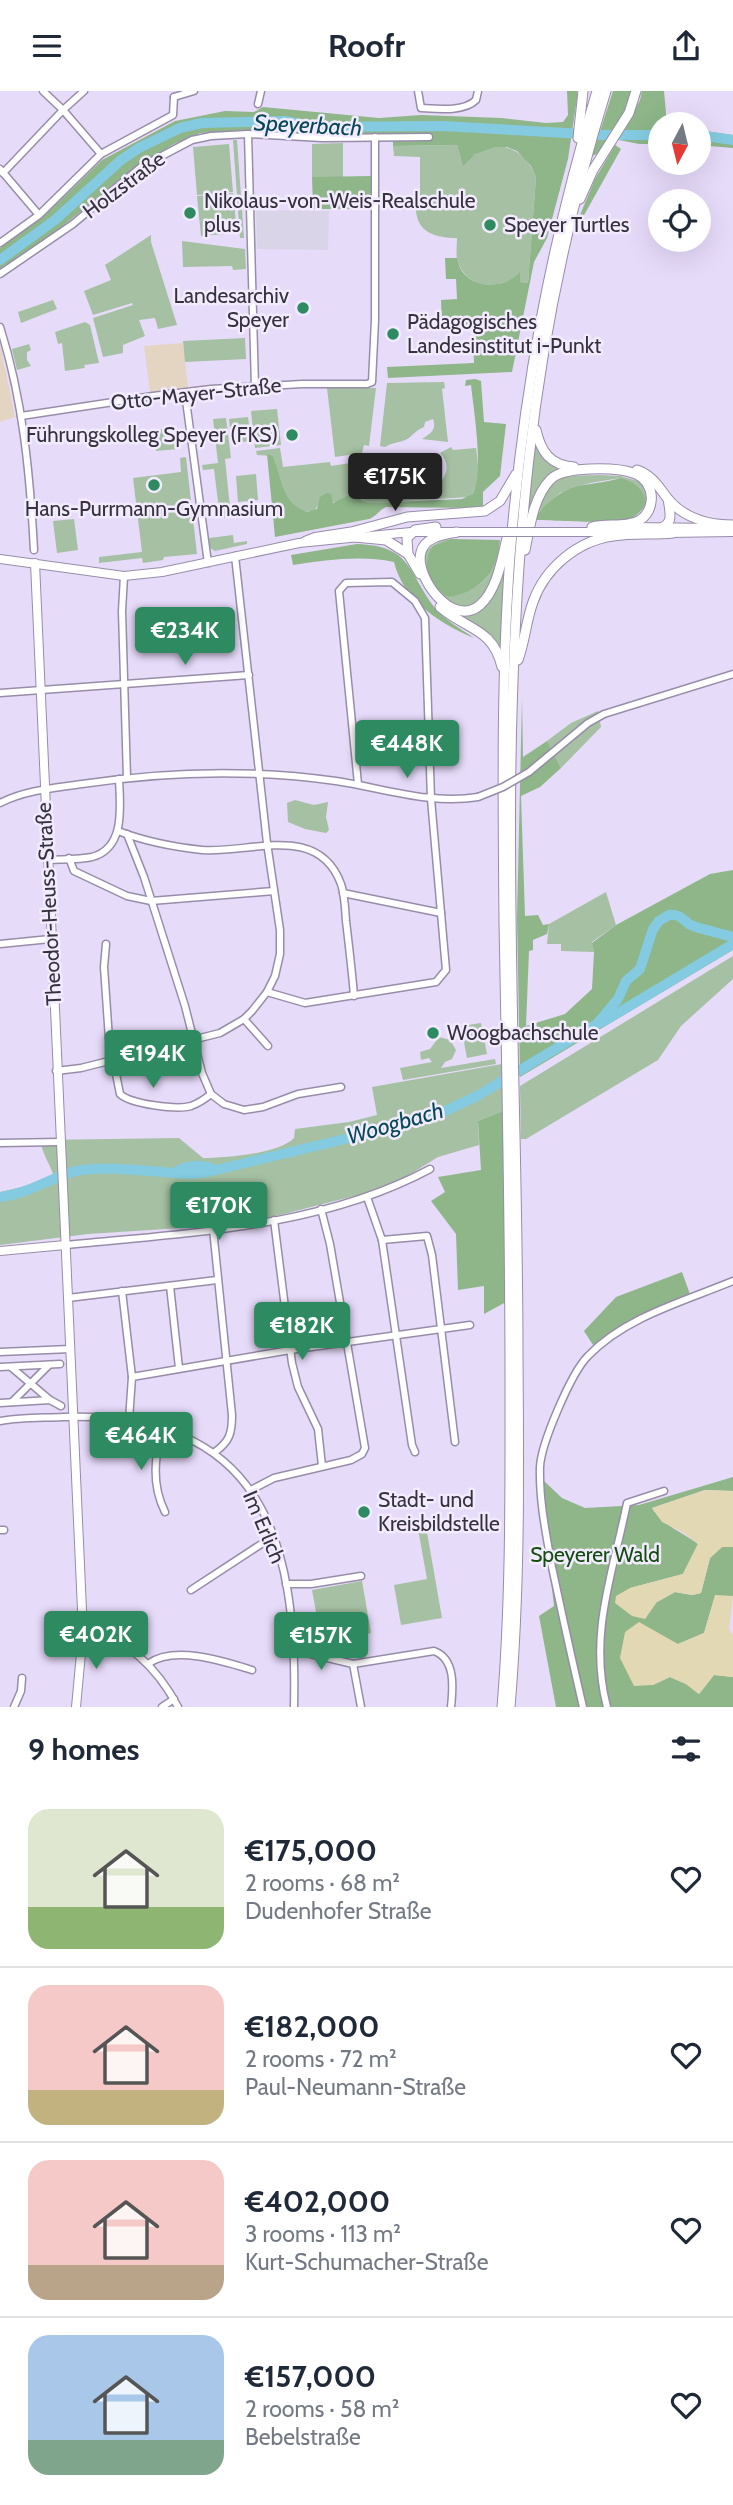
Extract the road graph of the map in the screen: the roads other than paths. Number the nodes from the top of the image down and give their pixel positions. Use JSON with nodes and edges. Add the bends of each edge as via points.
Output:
{"nodes":[{"id":1,"x":43,"y":91,"type":"edge"},
{"id":2,"x":84,"y":91,"type":"edge"},
{"id":3,"x":194,"y":91,"type":"edge"},
{"id":4,"x":261,"y":91,"type":"edge"},
{"id":5,"x":418,"y":91,"type":"edge"},
{"id":6,"x":478,"y":91,"type":"edge"},
{"id":7,"x":583,"y":91,"type":"edge"},
{"id":8,"x":597,"y":91,"type":"edge"},
{"id":9,"x":606,"y":91,"type":"edge"},
{"id":10,"x":636,"y":91,"type":"edge"},
{"id":11,"x":172,"y":94,"type":"edge"},
{"id":12,"x":258,"y":104,"type":"dead end"},
{"id":13,"x":63,"y":110,"type":"junction"},
{"id":14,"x":588,"y":122,"type":"junction"},
{"id":15,"x":248,"y":134,"type":"junction"},
{"id":16,"x":375,"y":137,"type":"junction"},
{"id":17,"x":429,"y":137,"type":"dead end"},
{"id":18,"x":581,"y":150,"type":"junction"},
{"id":19,"x":101,"y":154,"type":"junction"},
{"id":20,"x":2,"y":171,"type":"edge"},
{"id":21,"x":39,"y":215,"type":"junction"},
{"id":22,"x":570,"y":220,"type":"junction"},
{"id":23,"x":0,"y":243,"type":"edge"},
{"id":24,"x":0,"y":274,"type":"edge"},
{"id":25,"x":0,"y":327,"type":"edge"},
{"id":26,"x":254,"y":387,"type":"junction"},
{"id":27,"x":185,"y":393,"type":"junction"},
{"id":28,"x":21,"y":416,"type":"junction"},
{"id":29,"x":534,"y":421,"type":"junction"},
{"id":30,"x":518,"y":469,"type":"junction"},
{"id":31,"x":667,"y":498,"type":"junction"},
{"id":32,"x":514,"y":512,"type":"junction"},
{"id":33,"x":436,"y":527,"type":"junction"},
{"id":34,"x":592,"y":527,"type":"junction"},
{"id":35,"x":494,"y":529,"type":"junction"},
{"id":36,"x":545,"y":529,"type":"junction"},
{"id":37,"x":730,"y":529,"type":"edge"},
{"id":38,"x":669,"y":530,"type":"junction"},
{"id":39,"x":411,"y":532,"type":"junction"},
{"id":40,"x":457,"y":532,"type":"junction"},
{"id":41,"x":645,"y":532,"type":"joint"},
{"id":42,"x":355,"y":534,"type":"junction"},
{"id":43,"x":34,"y":550,"type":"dead end"},
{"id":44,"x":408,"y":554,"type":"junction"},
{"id":45,"x":235,"y":556,"type":"junction"},
{"id":46,"x":0,"y":559,"type":"edge"},
{"id":47,"x":34,"y":563,"type":"junction"},
{"id":48,"x":208,"y":563,"type":"junction"},
{"id":49,"x":124,"y":576,"type":"junction"},
{"id":50,"x":519,"y":583,"type":"junction"},
{"id":51,"x":514,"y":671,"type":"junction"},
{"id":52,"x":733,"y":674,"type":"edge"},
{"id":53,"x":249,"y":675,"type":"junction"},
{"id":54,"x":505,"y":678,"type":"junction"},
{"id":55,"x":124,"y":684,"type":"junction"},
{"id":56,"x":39,"y":690,"type":"junction"},
{"id":57,"x":0,"y":693,"type":"edge"},
{"id":58,"x":259,"y":773,"type":"junction"},
{"id":59,"x":123,"y":778,"type":"junction"},
{"id":60,"x":358,"y":784,"type":"junction"},
{"id":61,"x":44,"y":789,"type":"junction"},
{"id":62,"x":431,"y":799,"type":"junction"},
{"id":63,"x":0,"y":803,"type":"edge"},
{"id":64,"x":118,"y":831,"type":"junction"},
{"id":65,"x":127,"y":834,"type":"junction"},
{"id":66,"x":267,"y":843,"type":"junction"},
{"id":67,"x":69,"y":858,"type":"junction"},
{"id":68,"x":47,"y":860,"type":"junction"},
{"id":69,"x":274,"y":891,"type":"junction"},
{"id":70,"x":343,"y":894,"type":"junction"},
{"id":71,"x":152,"y":901,"type":"junction"},
{"id":72,"x":441,"y":913,"type":"junction"},
{"id":73,"x":50,"y":939,"type":"junction"},
{"id":74,"x":0,"y":944,"type":"edge"},
{"id":75,"x":106,"y":944,"type":"dead end"},
{"id":76,"x":267,"y":992,"type":"junction"},
{"id":77,"x":354,"y":996,"type":"junction"},
{"id":78,"x":244,"y":1019,"type":"junction"},
{"id":79,"x":193,"y":1039,"type":"junction"},
{"id":80,"x":268,"y":1046,"type":"dead end"},
{"id":81,"x":511,"y":1050,"type":"junction"},
{"id":82,"x":113,"y":1060,"type":"junction"},
{"id":83,"x":56,"y":1071,"type":"junction"},
{"id":84,"x":341,"y":1087,"type":"dead end"},
{"id":85,"x":211,"y":1094,"type":"junction"},
{"id":86,"x":60,"y":1142,"type":"junction"},
{"id":87,"x":0,"y":1143,"type":"edge"},
{"id":88,"x":429,"y":1169,"type":"dead end"},
{"id":89,"x":367,"y":1197,"type":"junction"},
{"id":90,"x":321,"y":1209,"type":"junction"},
{"id":91,"x":274,"y":1220,"type":"junction"},
{"id":92,"x":213,"y":1229,"type":"junction"},
{"id":93,"x":382,"y":1240,"type":"junction"},
{"id":94,"x":65,"y":1245,"type":"junction"},
{"id":95,"x":0,"y":1251,"type":"edge"},
{"id":96,"x":217,"y":1280,"type":"junction"},
{"id":97,"x":733,"y":1281,"type":"edge"},
{"id":98,"x":170,"y":1286,"type":"junction"},
{"id":99,"x":122,"y":1291,"type":"junction"},
{"id":100,"x":68,"y":1297,"type":"junction"},
{"id":101,"x":514,"y":1318,"type":"junction"},
{"id":102,"x":470,"y":1325,"type":"dead end"},
{"id":103,"x":441,"y":1329,"type":"junction"},
{"id":104,"x":395,"y":1336,"type":"junction"},
{"id":105,"x":348,"y":1342,"type":"junction"},
{"id":106,"x":70,"y":1349,"type":"junction"},
{"id":107,"x":290,"y":1350,"type":"junction"},
{"id":108,"x":0,"y":1352,"type":"edge"},
{"id":109,"x":226,"y":1361,"type":"junction"},
{"id":110,"x":60,"y":1364,"type":"dead end"},
{"id":111,"x":49,"y":1365,"type":"junction"},
{"id":112,"x":0,"y":1367,"type":"edge"},
{"id":113,"x":10,"y":1367,"type":"junction"},
{"id":114,"x":179,"y":1368,"type":"junction"},
{"id":115,"x":132,"y":1377,"type":"junction"},
{"id":116,"x":30,"y":1384,"type":"junction"},
{"id":117,"x":50,"y":1399,"type":"junction"},
{"id":118,"x":12,"y":1402,"type":"junction"},
{"id":119,"x":0,"y":1403,"type":"edge"},
{"id":120,"x":61,"y":1406,"type":"dead end"},
{"id":121,"x":74,"y":1417,"type":"junction"},
{"id":122,"x":0,"y":1420,"type":"edge"},
{"id":123,"x":129,"y":1420,"type":"junction"},
{"id":124,"x":162,"y":1427,"type":"junction"},
{"id":125,"x":455,"y":1442,"type":"dead end"},
{"id":126,"x":415,"y":1452,"type":"dead end"},
{"id":127,"x":215,"y":1453,"type":"junction"},
{"id":128,"x":322,"y":1467,"type":"junction"},
{"id":129,"x":251,"y":1490,"type":"junction"},
{"id":130,"x":664,"y":1491,"type":"dead end"},
{"id":131,"x":165,"y":1512,"type":"dead end"},
{"id":132,"x":272,"y":1537,"type":"junction"},
{"id":133,"x":361,"y":1576,"type":"dead end"},
{"id":134,"x":286,"y":1584,"type":"junction"},
{"id":135,"x":191,"y":1590,"type":"dead end"},
{"id":136,"x":83,"y":1632,"type":"junction"},
{"id":137,"x":294,"y":1650,"type":"junction"},
{"id":138,"x":148,"y":1664,"type":"junction"},
{"id":139,"x":353,"y":1664,"type":"junction"},
{"id":140,"x":252,"y":1670,"type":"dead end"},
{"id":141,"x":22,"y":1678,"type":"dead end"},
{"id":142,"x":174,"y":1699,"type":"junction"},
{"id":143,"x":14,"y":1707,"type":"edge"},
{"id":144,"x":76,"y":1707,"type":"edge"},
{"id":145,"x":162,"y":1707,"type":"edge"},
{"id":146,"x":178,"y":1707,"type":"edge"},
{"id":147,"x":294,"y":1707,"type":"edge"},
{"id":148,"x":361,"y":1707,"type":"edge"},
{"id":149,"x":451,"y":1707,"type":"edge"},
{"id":150,"x":502,"y":1707,"type":"edge"},
{"id":151,"x":510,"y":1707,"type":"edge"},
{"id":152,"x":583,"y":1707,"type":"edge"},
{"id":153,"x":607,"y":1707,"type":"edge"}],
"edges":[{"from":1,"to":13,"type":"street"},
{"from":2,"to":13,"type":"street"},
{"from":3,"to":11,"type":"street"},
{"from":4,"to":12,"type":"street"},
{"from":5,"to":6,"type":"street","via":[[421,108],[466,107],[476,100]]},
{"from":7,"to":14,"type":"highway"},
{"from":8,"to":14,"type":"highway"},
{"from":9,"to":14,"type":"highway"},
{"from":10,"to":22,"type":"highway","via":[[622,127],[593,170]]},
{"from":11,"to":19,"type":"street","via":[[173,115]]},
{"from":13,"to":19,"type":"street"},
{"from":13,"to":20,"type":"street"},
{"from":14,"to":18,"type":"highway"},
{"from":14,"to":18,"type":"highway"},
{"from":15,"to":16,"type":"street","name":"Holzstraße"},
{"from":15,"to":24,"type":"street","name":"Holzstraße","via":[[192,140],[163,154]]},
{"from":15,"to":26,"type":"street"},
{"from":16,"to":17,"type":"street","name":"Holzstraße"},
{"from":16,"to":26,"type":"street","name":"Otto-Mayer-Straße","via":[[372,381]]},
{"from":18,"to":22,"type":"highway"},
{"from":18,"to":30,"type":"highway","via":[[539,324]]},
{"from":19,"to":21,"type":"street"},
{"from":20,"to":21,"type":"street"},
{"from":21,"to":23,"type":"street"},
{"from":22,"to":29,"type":"highway"},
{"from":25,"to":28,"type":"street"},
{"from":26,"to":27,"type":"street","name":"Otto-Mayer-Straße"},
{"from":27,"to":28,"type":"street","name":"Otto-Mayer-Straße"},
{"from":27,"to":48,"type":"street"},
{"from":28,"to":43,"type":"street"},
{"from":29,"to":31,"type":"highway","via":[[541,449],[551,461],[574,467],[635,469],[657,482]]},
{"from":29,"to":50,"type":"highway"},
{"from":30,"to":32,"type":"highway"},
{"from":30,"to":42,"type":"highway","via":[[500,502],[485,511],[407,517]]},
{"from":31,"to":37,"type":"highway","via":[[687,515]]},
{"from":31,"to":38,"type":"highway"},
{"from":32,"to":40,"type":"highway","via":[[490,594],[479,606],[457,612],[443,604],[419,562],[426,544]]},
{"from":32,"to":54,"type":"highway"},
{"from":33,"to":35,"type":"main road"},
{"from":33,"to":39,"type":"highway"},
{"from":33,"to":42,"type":"main road"},
{"from":34,"to":36,"type":"main road"},
{"from":34,"to":38,"type":"main road"},
{"from":34,"to":50,"type":"highway","via":[[642,519],[651,505],[645,480],[634,473],[615,471],[554,475],[536,504]]},
{"from":35,"to":36,"type":"main road","bridge":true},
{"from":35,"to":40,"type":"main road"},
{"from":36,"to":41,"type":"main road"},
{"from":37,"to":38,"type":"main road"},
{"from":38,"to":41,"type":"highway"},
{"from":38,"to":51,"type":"highway","via":[[591,541],[559,563],[534,599]]},
{"from":39,"to":40,"type":"main road"},
{"from":39,"to":42,"type":"main road"},
{"from":39,"to":44,"type":"highway"},
{"from":42,"to":44,"type":"highway","via":[[386,540]]},
{"from":42,"to":45,"type":"main road"},
{"from":44,"to":54,"type":"highway","via":[[440,607],[493,643]]},
{"from":45,"to":48,"type":"main road"},
{"from":45,"to":53,"type":"street"},
{"from":46,"to":47,"type":"main road"},
{"from":47,"to":49,"type":"main road"},
{"from":47,"to":56,"type":"main road","name":"Theodor-Heuss-Straße"},
{"from":48,"to":49,"type":"main road"},
{"from":49,"to":55,"type":"street"},
{"from":50,"to":51,"type":"highway"},
{"from":51,"to":81,"type":"highway"},
{"from":52,"to":62,"type":"street","bridge":true,"via":[[604,714],[503,787],[478,797]]},
{"from":53,"to":55,"type":"street"},
{"from":53,"to":58,"type":"street"},
{"from":54,"to":81,"type":"highway","via":[[504,869]]},
{"from":55,"to":56,"type":"street"},
{"from":55,"to":59,"type":"street"},
{"from":56,"to":57,"type":"street"},
{"from":56,"to":61,"type":"main road","name":"Theodor-Heuss-Straße"},
{"from":58,"to":59,"type":"street","via":[[201,771]]},
{"from":58,"to":60,"type":"street"},
{"from":58,"to":66,"type":"street"},
{"from":59,"to":61,"type":"street"},
{"from":59,"to":64,"type":"street"},
{"from":60,"to":62,"type":"street"},
{"from":60,"to":62,"type":"street","via":[[339,591],[343,584],[391,582],[415,600],[425,618]]},
{"from":61,"to":63,"type":"street"},
{"from":61,"to":68,"type":"main road","name":"Theodor-Heuss-Straße"},
{"from":62,"to":72,"type":"street"},
{"from":64,"to":65,"type":"street"},
{"from":64,"to":67,"type":"street","via":[[104,851],[92,857]]},
{"from":65,"to":66,"type":"street","via":[[201,850]]},
{"from":65,"to":71,"type":"street"},
{"from":66,"to":69,"type":"street"},
{"from":66,"to":70,"type":"street","via":[[300,847],[318,855],[332,866]]},
{"from":67,"to":68,"type":"street"},
{"from":67,"to":71,"type":"street","via":[[74,871]]},
{"from":68,"to":73,"type":"main road","name":"Theodor-Heuss-Straße"},
{"from":69,"to":71,"type":"street"},
{"from":69,"to":76,"type":"street","via":[[280,954]]},
{"from":70,"to":72,"type":"street"},
{"from":70,"to":77,"type":"street"},
{"from":71,"to":79,"type":"street"},
{"from":72,"to":77,"type":"street","via":[[446,971],[441,978]]},
{"from":73,"to":74,"type":"street"},
{"from":73,"to":83,"type":"main road","name":"Theodor-Heuss-Straße"},
{"from":75,"to":82,"type":"street"},
{"from":76,"to":77,"type":"street","via":[[305,1003]]},
{"from":76,"to":78,"type":"street"},
{"from":78,"to":79,"type":"street","via":[[220,1033]]},
{"from":78,"to":80,"type":"street"},
{"from":79,"to":82,"type":"street"},
{"from":79,"to":85,"type":"street"},
{"from":81,"to":101,"type":"highway"},
{"from":82,"to":83,"type":"street"},
{"from":82,"to":85,"type":"street","via":[[118,1089],[127,1100],[181,1107]]},
{"from":83,"to":86,"type":"main road","name":"Theodor-Heuss-Straße"},
{"from":84,"to":85,"type":"street","via":[[244,1110]]},
{"from":86,"to":87,"type":"street"},
{"from":86,"to":94,"type":"main road","name":"Theodor-Heuss-Straße"},
{"from":88,"to":89,"type":"street"},
{"from":89,"to":90,"type":"street"},
{"from":89,"to":93,"type":"street"},
{"from":90,"to":91,"type":"street"},
{"from":90,"to":105,"type":"street"},
{"from":91,"to":92,"type":"street"},
{"from":91,"to":107,"type":"street"},
{"from":92,"to":94,"type":"street"},
{"from":92,"to":96,"type":"street"},
{"from":93,"to":103,"type":"street","via":[[427,1236]]},
{"from":93,"to":104,"type":"street"},
{"from":94,"to":95,"type":"main road"},
{"from":94,"to":100,"type":"main road","name":"Theodor-Heuss-Straße"},
{"from":96,"to":98,"type":"street"},
{"from":96,"to":109,"type":"street"},
{"from":97,"to":152,"type":"street","via":[[625,1327],[601,1345],[586,1357],[554,1420],[540,1465],[543,1519]]},
{"from":98,"to":99,"type":"street"},
{"from":98,"to":114,"type":"street"},
{"from":99,"to":100,"type":"street"},
{"from":99,"to":115,"type":"street"},
{"from":100,"to":106,"type":"main road","name":"Theodor-Heuss-Straße"},
{"from":101,"to":150,"type":"highway"},
{"from":101,"to":151,"type":"highway","via":[[518,1508]]},
{"from":102,"to":103,"type":"street"},
{"from":103,"to":104,"type":"street"},
{"from":103,"to":125,"type":"street"},
{"from":104,"to":105,"type":"street"},
{"from":104,"to":126,"type":"street"},
{"from":105,"to":107,"type":"street"},
{"from":105,"to":128,"type":"street","via":[[364,1451],[351,1460]]},
{"from":106,"to":108,"type":"street"},
{"from":106,"to":121,"type":"main road","name":"Theodor-Heuss-Straße"},
{"from":107,"to":109,"type":"street"},
{"from":107,"to":128,"type":"street","via":[[294,1374],[318,1429]]},
{"from":109,"to":114,"type":"street"},
{"from":109,"to":127,"type":"street","via":[[232,1433]]},
{"from":110,"to":111,"type":"street"},
{"from":111,"to":113,"type":"street","via":[[39,1362]]},
{"from":111,"to":116,"type":"street"},
{"from":112,"to":113,"type":"street"},
{"from":113,"to":116,"type":"street"},
{"from":114,"to":115,"type":"street"},
{"from":115,"to":123,"type":"street"},
{"from":116,"to":117,"type":"street"},
{"from":116,"to":118,"type":"street"},
{"from":117,"to":118,"type":"street"},
{"from":117,"to":120,"type":"street"},
{"from":118,"to":119,"type":"street"},
{"from":121,"to":122,"type":"street","name":"Im Erlich"},
{"from":121,"to":123,"type":"street","name":"Im Erlich"},
{"from":121,"to":136,"type":"main road","name":"Theodor-Heuss-Straße"},
{"from":123,"to":124,"type":"street","name":"Im Erlich"},
{"from":124,"to":127,"type":"street","name":"Im Erlich"},
{"from":124,"to":131,"type":"street","via":[[155,1477]]},
{"from":127,"to":129,"type":"street","name":"Im Erlich"},
{"from":128,"to":129,"type":"street","via":[[274,1478]]},
{"from":129,"to":132,"type":"street","name":"Im Erlich"},
{"from":130,"to":153,"type":"street","via":[[627,1503],[599,1629],[598,1658]]},
{"from":132,"to":134,"type":"street","name":"Im Erlich"},
{"from":132,"to":135,"type":"street"},
{"from":133,"to":134,"type":"street","name":"Im Erlich"},
{"from":134,"to":137,"type":"street","name":"Im Erlich"},
{"from":136,"to":138,"type":"street","via":[[107,1637]]},
{"from":136,"to":144,"type":"main road","name":"Theodor-Heuss-Straße"},
{"from":137,"to":139,"type":"street"},
{"from":137,"to":147,"type":"street","name":"Im Erlich"},
{"from":138,"to":140,"type":"street","via":[[173,1654]]},
{"from":138,"to":142,"type":"street"},
{"from":139,"to":148,"type":"street"},
{"from":139,"to":149,"type":"street","via":[[425,1651],[440,1653],[449,1666]]},
{"from":141,"to":143,"type":"street"},
{"from":142,"to":145,"type":"street"},
{"from":142,"to":146,"type":"street"}]}
